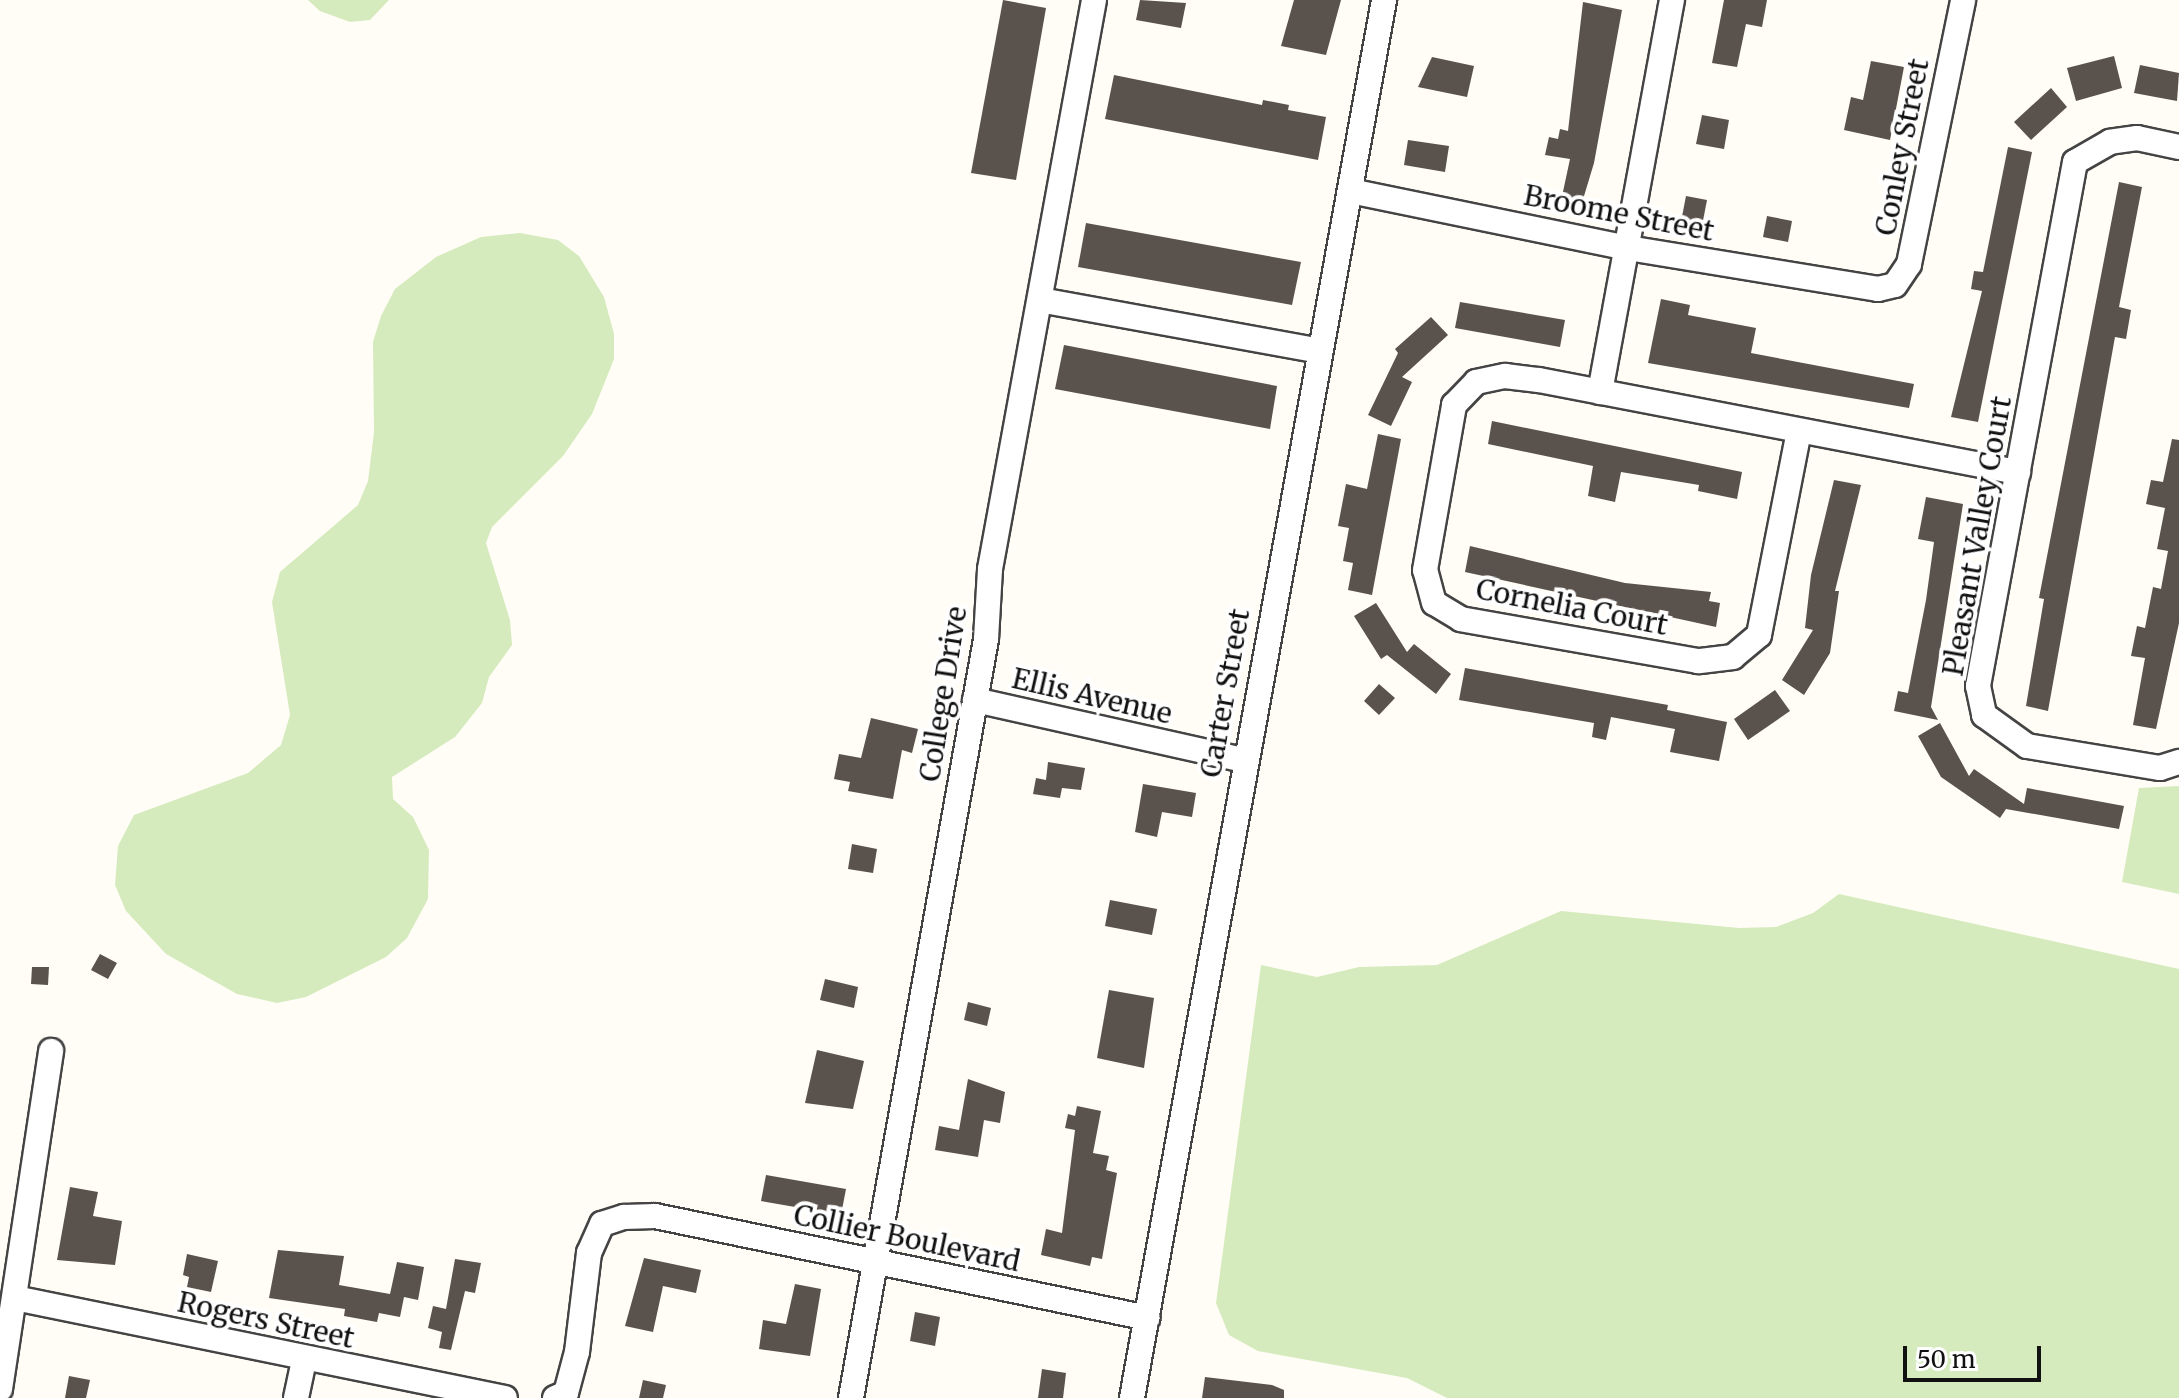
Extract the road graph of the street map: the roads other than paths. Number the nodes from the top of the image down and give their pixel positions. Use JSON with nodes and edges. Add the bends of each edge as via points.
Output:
{"nodes":[{"id":1,"x":1094,"y":0,"type":"edge"},
{"id":2,"x":1384,"y":0,"type":"edge"},
{"id":3,"x":1672,"y":0,"type":"edge"},
{"id":4,"x":1963,"y":0,"type":"edge"},
{"id":5,"x":2179,"y":147,"type":"edge"},
{"id":6,"x":1350,"y":191,"type":"junction"},
{"id":7,"x":1628,"y":248,"type":"junction"},
{"id":8,"x":1878,"y":289,"type":"joint"},
{"id":9,"x":1040,"y":300,"type":"junction"},
{"id":10,"x":1320,"y":351,"type":"junction"},
{"id":11,"x":1600,"y":392,"type":"junction"},
{"id":12,"x":1799,"y":431,"type":"junction"},
{"id":13,"x":2018,"y":472,"type":"junction"},
{"id":14,"x":975,"y":700,"type":"junction"},
{"id":15,"x":1243,"y":760,"type":"junction"},
{"id":16,"x":2179,"y":762,"type":"edge"},
{"id":17,"x":51,"y":1051,"type":"dead end"},
{"id":18,"x":873,"y":1263,"type":"junction"},
{"id":19,"x":15,"y":1298,"type":"junction"},
{"id":20,"x":1148,"y":1318,"type":"junction"},
{"id":21,"x":304,"y":1359,"type":"junction"},
{"id":22,"x":0,"y":1389,"type":"edge"},
{"id":23,"x":562,"y":1396,"type":"edge"},
{"id":24,"x":296,"y":1398,"type":"edge"},
{"id":25,"x":505,"y":1398,"type":"edge"},
{"id":26,"x":851,"y":1398,"type":"edge"},
{"id":27,"x":1132,"y":1398,"type":"edge"}],
"edges":[{"from":1,"to":9,"type":"street","name":"College Drive"},
{"from":2,"to":6,"type":"street","name":"Carter Street"},
{"from":3,"to":7,"type":"street"},
{"from":4,"to":8,"type":"street","name":"Conley Street","via":[[1909,264],[1895,285]]},
{"from":5,"to":13,"type":"street","name":"Pleasant Valley Court","via":[[2137,138],[2110,142],[2075,162]]},
{"from":6,"to":7,"type":"street","name":"Broome Street"},
{"from":6,"to":10,"type":"street","name":"Carter Street"},
{"from":7,"to":8,"type":"street","name":"Broome Street"},
{"from":7,"to":11,"type":"street"},
{"from":9,"to":10,"type":"street"},
{"from":9,"to":14,"type":"street","name":"College Drive","via":[[990,569]]},
{"from":10,"to":15,"type":"street","name":"Carter Street"},
{"from":11,"to":12,"type":"street","name":"Cornelia Court"},
{"from":11,"to":12,"type":"street","name":"Cornelia Court","via":[[1505,376],[1476,382],[1454,405],[1425,570],[1434,603],[1461,619],[1698,661],[1733,657],[1759,635]]},
{"from":12,"to":13,"type":"street","name":"Cornelia Court"},
{"from":13,"to":16,"type":"street","name":"Pleasant Valley Court","via":[[1978,686],[1984,715],[2027,746],[2160,768]]},
{"from":14,"to":15,"type":"street","name":"Ellis Avenue"},
{"from":14,"to":18,"type":"street","name":"College Drive"},
{"from":15,"to":20,"type":"street","name":"Carter Street"},
{"from":17,"to":19,"type":"street"},
{"from":18,"to":20,"type":"street","name":"Collier Boulevard"},
{"from":18,"to":23,"type":"street","name":"Collier Boulevard","via":[[655,1216],[602,1224],[589,1253],[577,1352]]},
{"from":18,"to":26,"type":"street","name":"College Drive"},
{"from":19,"to":21,"type":"street","name":"Rogers Street"},
{"from":19,"to":22,"type":"street"},
{"from":20,"to":27,"type":"street","name":"Carter Street"},
{"from":21,"to":24,"type":"street"},
{"from":21,"to":25,"type":"street","name":"Rogers Street"}]}
